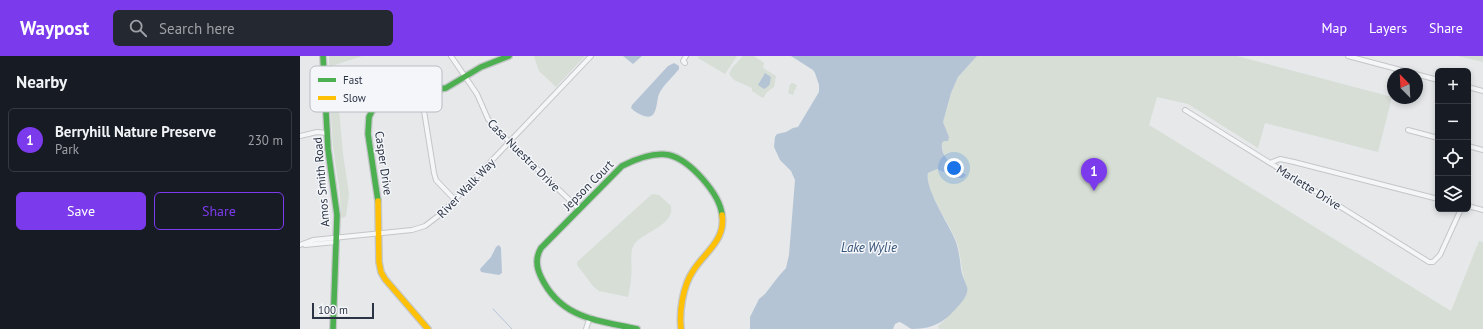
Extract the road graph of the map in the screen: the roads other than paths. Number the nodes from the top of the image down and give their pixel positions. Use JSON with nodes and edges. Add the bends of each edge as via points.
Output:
{"nodes":[{"id":1,"x":323,"y":56,"type":"edge"},
{"id":2,"x":450,"y":56,"type":"edge"},
{"id":3,"x":509,"y":56,"type":"edge"},
{"id":4,"x":591,"y":56,"type":"edge"},
{"id":5,"x":686,"y":56,"type":"edge"},
{"id":6,"x":1348,"y":56,"type":"edge"},
{"id":7,"x":685,"y":63,"type":"dead end"},
{"id":8,"x":324,"y":66,"type":"edge"},
{"id":9,"x":465,"y":77,"type":"junction"},
{"id":10,"x":1435,"y":79,"type":"edge"},
{"id":11,"x":442,"y":89,"type":"edge"},
{"id":12,"x":1471,"y":89,"type":"edge"},
{"id":13,"x":1483,"y":91,"type":"edge"},
{"id":14,"x":1185,"y":110,"type":"dead end"},
{"id":15,"x":326,"y":112,"type":"edge"},
{"id":16,"x":372,"y":112,"type":"edge"},
{"id":17,"x":424,"y":112,"type":"edge"},
{"id":18,"x":1408,"y":130,"type":"dead end"},
{"id":19,"x":327,"y":133,"type":"junction"},
{"id":20,"x":300,"y":136,"type":"edge"},
{"id":21,"x":1435,"y":137,"type":"edge"},
{"id":22,"x":510,"y":143,"type":"junction"},
{"id":23,"x":1471,"y":147,"type":"edge"},
{"id":24,"x":1483,"y":150,"type":"edge"},
{"id":25,"x":1270,"y":163,"type":"junction"},
{"id":26,"x":1435,"y":198,"type":"edge"},
{"id":27,"x":455,"y":200,"type":"junction"},
{"id":28,"x":1471,"y":207,"type":"edge"},
{"id":29,"x":579,"y":209,"type":"junction"},
{"id":30,"x":1483,"y":210,"type":"edge"},
{"id":31,"x":1460,"y":212,"type":"edge"},
{"id":32,"x":379,"y":233,"type":"junction"},
{"id":33,"x":336,"y":239,"type":"junction"},
{"id":34,"x":300,"y":245,"type":"edge"},
{"id":35,"x":590,"y":317,"type":"junction"},
{"id":36,"x":333,"y":329,"type":"edge"},
{"id":37,"x":428,"y":329,"type":"edge"},
{"id":38,"x":586,"y":329,"type":"edge"},
{"id":39,"x":637,"y":329,"type":"edge"},
{"id":40,"x":681,"y":329,"type":"edge"}],
"edges":[{"from":1,"to":8,"type":"street","name":"Amos Smith Road"},
{"from":2,"to":9,"type":"street","name":"Casa Nuestra Drive"},
{"from":3,"to":9,"type":"street","name":"Casper Drive","via":[[481,67]]},
{"from":4,"to":22,"type":"street","name":"River Walk Way"},
{"from":5,"to":7,"type":"street","via":[[683,61]]},
{"from":6,"to":10,"type":"street"},
{"from":9,"to":11,"type":"street","name":"Casper Drive"},
{"from":9,"to":22,"type":"street","name":"Casa Nuestra Drive","via":[[479,99],[486,117]]},
{"from":12,"to":13,"type":"street"},
{"from":14,"to":25,"type":"street","name":"Marlette Drive"},
{"from":15,"to":19,"type":"street","name":"Amos Smith Road"},
{"from":16,"to":32,"type":"street","name":"Casper Drive","via":[[368,119],[368,130],[378,197]]},
{"from":17,"to":27,"type":"street","via":[[436,180]]},
{"from":18,"to":21,"type":"street"},
{"from":19,"to":20,"type":"street","via":[[317,132]]},
{"from":19,"to":33,"type":"street","name":"Amos Smith Road","via":[[336,205]]},
{"from":22,"to":27,"type":"street","name":"River Walk Way"},
{"from":22,"to":29,"type":"street","name":"Casa Nuestra Drive"},
{"from":23,"to":24,"type":"street"},
{"from":25,"to":26,"type":"street","via":[[1280,159]]},
{"from":25,"to":31,"type":"street","name":"Marlette Drive","via":[[1425,260],[1433,262],[1440,255]]},
{"from":27,"to":32,"type":"street","name":"River Walk Way","via":[[425,226]]},
{"from":28,"to":30,"type":"street"},
{"from":29,"to":35,"type":"street","name":"Jepson Court","via":[[541,249],[536,257],[536,264],[538,274],[559,303],[571,312]]},
{"from":29,"to":40,"type":"street","name":"Jepson Court","via":[[622,166],[635,160],[662,154],[676,158],[711,187],[721,205],[722,228],[716,244],[688,280],[682,307]]},
{"from":32,"to":33,"type":"street","name":"River Walk Way"},
{"from":32,"to":37,"type":"street","name":"Casper Drive","via":[[381,272]]},
{"from":33,"to":34,"type":"street","name":"River Walk Way","via":[[313,240]]},
{"from":33,"to":36,"type":"street","name":"Amos Smith Road"},
{"from":35,"to":38,"type":"street"},
{"from":35,"to":39,"type":"street","name":"Jepson Court"}]}
